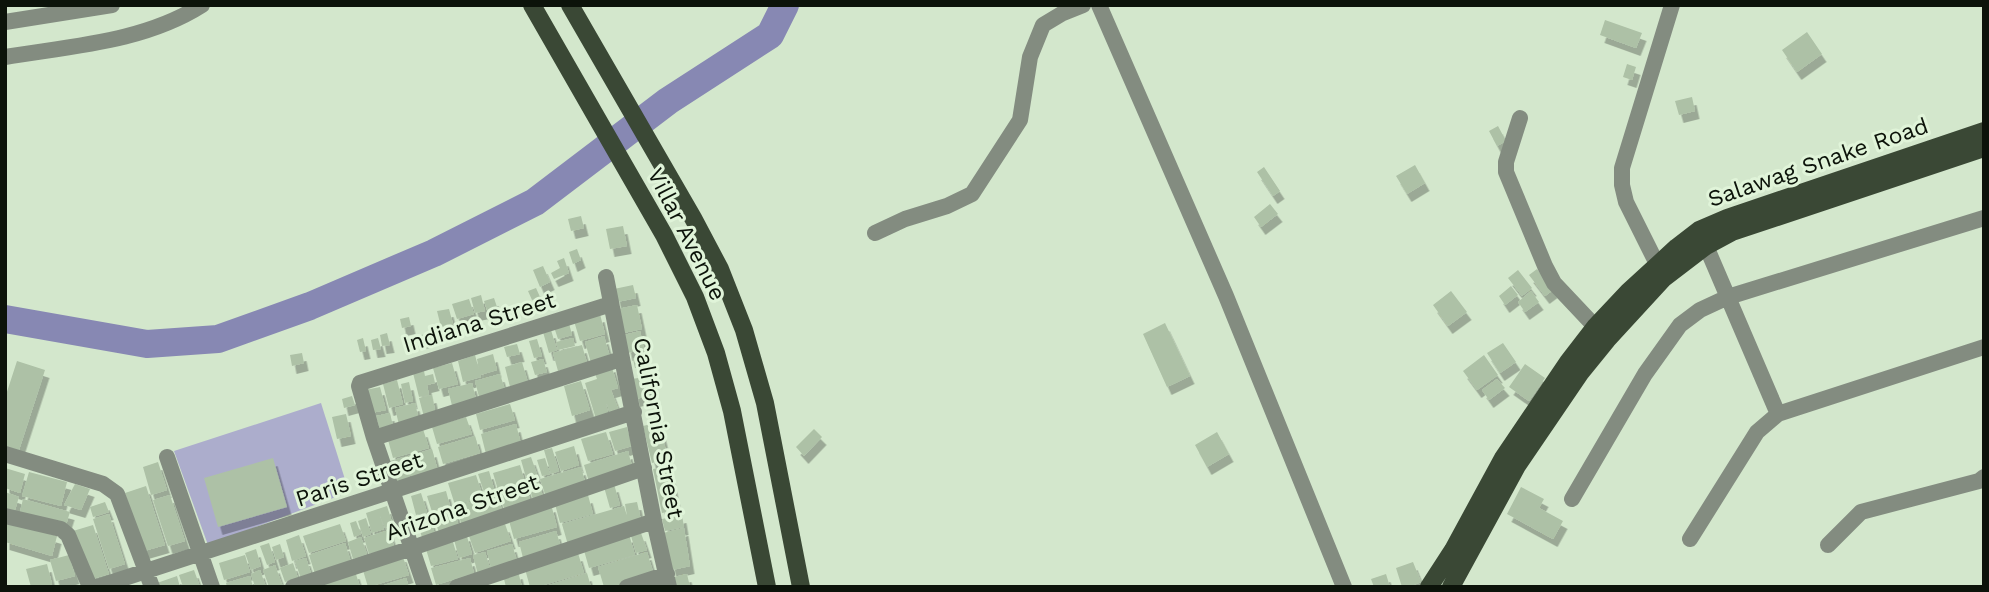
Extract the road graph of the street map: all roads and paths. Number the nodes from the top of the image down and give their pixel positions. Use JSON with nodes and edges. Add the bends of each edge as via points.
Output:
{"nodes":[{"id":1,"x":111,"y":5,"type":"edge"},
{"id":2,"x":202,"y":5,"type":"edge"},
{"id":3,"x":532,"y":5,"type":"edge"},
{"id":4,"x":570,"y":5,"type":"edge"},
{"id":5,"x":1083,"y":5,"type":"edge"},
{"id":6,"x":1099,"y":5,"type":"edge"},
{"id":7,"x":1672,"y":5,"type":"edge"},
{"id":8,"x":5,"y":22,"type":"edge"},
{"id":9,"x":5,"y":57,"type":"edge"},
{"id":10,"x":1520,"y":118,"type":"dead end"},
{"id":11,"x":1984,"y":131,"type":"edge"},
{"id":12,"x":1984,"y":148,"type":"edge"},
{"id":13,"x":1984,"y":218,"type":"edge"},
{"id":14,"x":875,"y":233,"type":"dead end"},
{"id":15,"x":1706,"y":246,"type":"junction"},
{"id":16,"x":1661,"y":271,"type":"junction"},
{"id":17,"x":606,"y":277,"type":"dead end"},
{"id":18,"x":1728,"y":297,"type":"junction"},
{"id":19,"x":611,"y":304,"type":"junction"},
{"id":20,"x":1601,"y":333,"type":"junction"},
{"id":21,"x":1984,"y":347,"type":"edge"},
{"id":22,"x":621,"y":359,"type":"junction"},
{"id":23,"x":634,"y":412,"type":"junction"},
{"id":24,"x":1779,"y":414,"type":"junction"},
{"id":25,"x":374,"y":438,"type":"junction"},
{"id":26,"x":5,"y":454,"type":"edge"},
{"id":27,"x":167,"y":457,"type":"dead end"},
{"id":28,"x":644,"y":468,"type":"junction"},
{"id":29,"x":1984,"y":477,"type":"edge"},
{"id":30,"x":393,"y":492,"type":"junction"},
{"id":31,"x":1572,"y":499,"type":"dead end"},
{"id":32,"x":5,"y":516,"type":"edge"},
{"id":33,"x":654,"y":521,"type":"junction"},
{"id":34,"x":1690,"y":539,"type":"dead end"},
{"id":35,"x":1828,"y":545,"type":"dead end"},
{"id":36,"x":412,"y":548,"type":"junction"},
{"id":37,"x":201,"y":554,"type":"junction"},
{"id":38,"x":150,"y":579,"type":"edge"},
{"id":39,"x":668,"y":580,"type":"edge"},
{"id":40,"x":90,"y":587,"type":"edge"},
{"id":41,"x":97,"y":587,"type":"edge"},
{"id":42,"x":212,"y":587,"type":"edge"},
{"id":43,"x":293,"y":587,"type":"edge"},
{"id":44,"x":425,"y":587,"type":"edge"},
{"id":45,"x":457,"y":587,"type":"edge"},
{"id":46,"x":627,"y":587,"type":"edge"},
{"id":47,"x":767,"y":587,"type":"edge"},
{"id":48,"x":801,"y":587,"type":"edge"},
{"id":49,"x":1343,"y":587,"type":"edge"},
{"id":50,"x":1429,"y":587,"type":"edge"},
{"id":51,"x":1451,"y":587,"type":"edge"}],
"edges":[{"from":1,"to":8,"type":"street"},
{"from":2,"to":9,"type":"street","via":[[129,36]]},
{"from":3,"to":47,"type":"main road","name":"Villar Avenue","via":[[695,296],[735,424]]},
{"from":4,"to":48,"type":"main road","name":"Villar Avenue","via":[[693,218],[744,330],[765,403]]},
{"from":5,"to":14,"type":"street","via":[[1043,25],[1030,57],[1020,120],[972,194]]},
{"from":6,"to":49,"type":"street","via":[[1226,296]]},
{"from":7,"to":16,"type":"street","via":[[1622,168],[1626,202]]},
{"from":10,"to":20,"type":"street","via":[[1507,172],[1554,283]]},
{"from":11,"to":16,"type":"main road","name":"Salawag Snake Road","via":[[1699,230]]},
{"from":12,"to":15,"type":"main road","name":"Salawag Snake Road","via":[[1732,232]]},
{"from":13,"to":18,"type":"street"},
{"from":15,"to":16,"type":"main road","name":"Salawag Snake Road"},
{"from":15,"to":18,"type":"street"},
{"from":16,"to":20,"type":"main road","name":"Salawag Snake Road"},
{"from":17,"to":19,"type":"street","name":"California Street"},
{"from":18,"to":24,"type":"street"},
{"from":18,"to":31,"type":"street","via":[[1680,325],[1645,374]]},
{"from":19,"to":22,"type":"street","name":"California Street"},
{"from":19,"to":25,"type":"street","name":"Indiana Street","via":[[360,383]]},
{"from":20,"to":50,"type":"main road","name":"Salawag Snake Road","via":[[1560,373],[1503,458]]},
{"from":20,"to":51,"type":"main road","name":"Salawag Snake Road","via":[[1517,466]]},
{"from":21,"to":24,"type":"street"},
{"from":22,"to":23,"type":"street","name":"California Street"},
{"from":22,"to":25,"type":"street"},
{"from":23,"to":28,"type":"street","name":"California Street"},
{"from":23,"to":30,"type":"street","name":"Paris Street"},
{"from":24,"to":34,"type":"street","via":[[1756,432]]},
{"from":25,"to":30,"type":"street"},
{"from":26,"to":38,"type":"street","via":[[103,484],[117,494]]},
{"from":27,"to":37,"type":"street"},
{"from":28,"to":33,"type":"street","name":"California Street"},
{"from":28,"to":36,"type":"street","name":"Arizona Street"},
{"from":29,"to":35,"type":"street","via":[[1860,512]]},
{"from":30,"to":36,"type":"street"},
{"from":30,"to":37,"type":"street","name":"Paris Street"},
{"from":32,"to":40,"type":"street","via":[[61,529],[68,535]]},
{"from":33,"to":39,"type":"street","name":"California Street"},
{"from":33,"to":45,"type":"street"},
{"from":36,"to":43,"type":"street","name":"Arizona Street"},
{"from":36,"to":44,"type":"street"},
{"from":37,"to":38,"type":"street","name":"Paris Street"},
{"from":37,"to":42,"type":"street"},
{"from":38,"to":41,"type":"street","name":"Paris Street"},
{"from":39,"to":46,"type":"street"}]}
